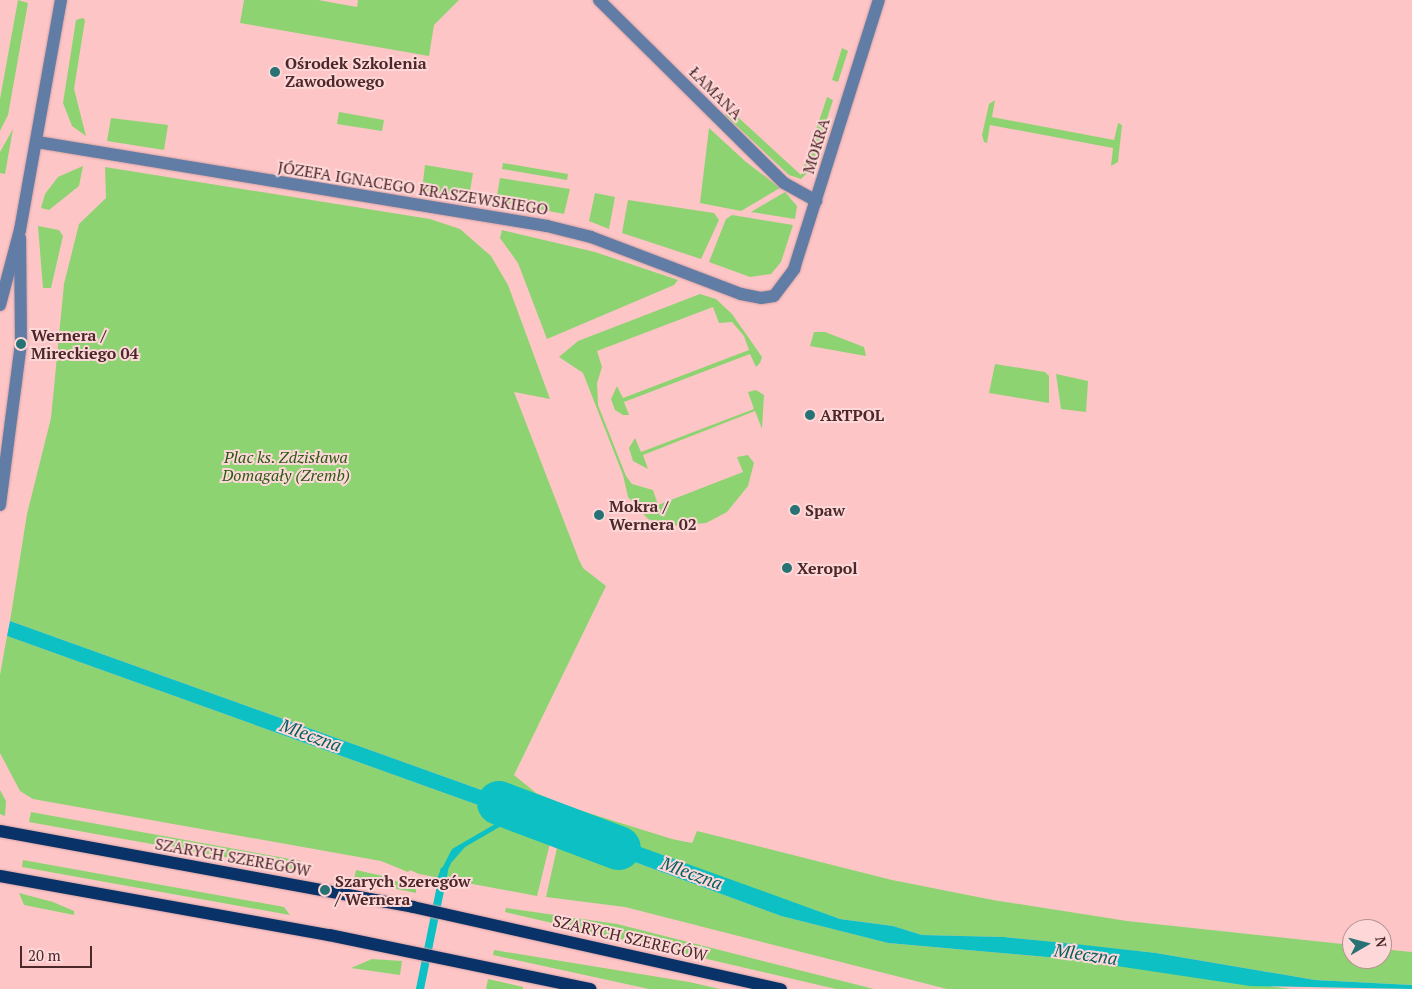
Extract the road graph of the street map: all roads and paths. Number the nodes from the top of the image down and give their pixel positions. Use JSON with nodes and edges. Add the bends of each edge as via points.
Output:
{"nodes":[{"id":1,"x":61,"y":0,"type":"edge"},
{"id":2,"x":599,"y":0,"type":"edge"},
{"id":3,"x":879,"y":0,"type":"edge"},
{"id":4,"x":37,"y":142,"type":"junction"},
{"id":5,"x":816,"y":201,"type":"junction"},
{"id":6,"x":20,"y":230,"type":"junction"},
{"id":7,"x":774,"y":296,"type":"joint"},
{"id":8,"x":0,"y":305,"type":"edge"},
{"id":9,"x":0,"y":505,"type":"edge"},
{"id":10,"x":0,"y":831,"type":"edge"},
{"id":11,"x":0,"y":876,"type":"edge"},
{"id":12,"x":590,"y":989,"type":"edge"},
{"id":13,"x":781,"y":989,"type":"edge"}],
"edges":[{"from":1,"to":4,"type":"street"},
{"from":2,"to":5,"type":"street","name":"ŁAMANA","via":[[784,183]]},
{"from":3,"to":5,"type":"street","name":"MOKRA"},
{"from":4,"to":6,"type":"street"},
{"from":4,"to":7,"type":"street","name":"JÓZEFA IGNACEGO KRASZEWSKIEGO","via":[[547,226],[624,248],[741,294],[761,298]]},
{"from":5,"to":7,"type":"street","name":"MOKRA","via":[[794,269]]},
{"from":6,"to":8,"type":"street"},
{"from":6,"to":9,"type":"street","via":[[21,344]]},
{"from":10,"to":13,"type":"main road","name":"SZARYCH SZEREGÓW","via":[[413,906]]},
{"from":11,"to":12,"type":"main road","via":[[449,958]]}]}
